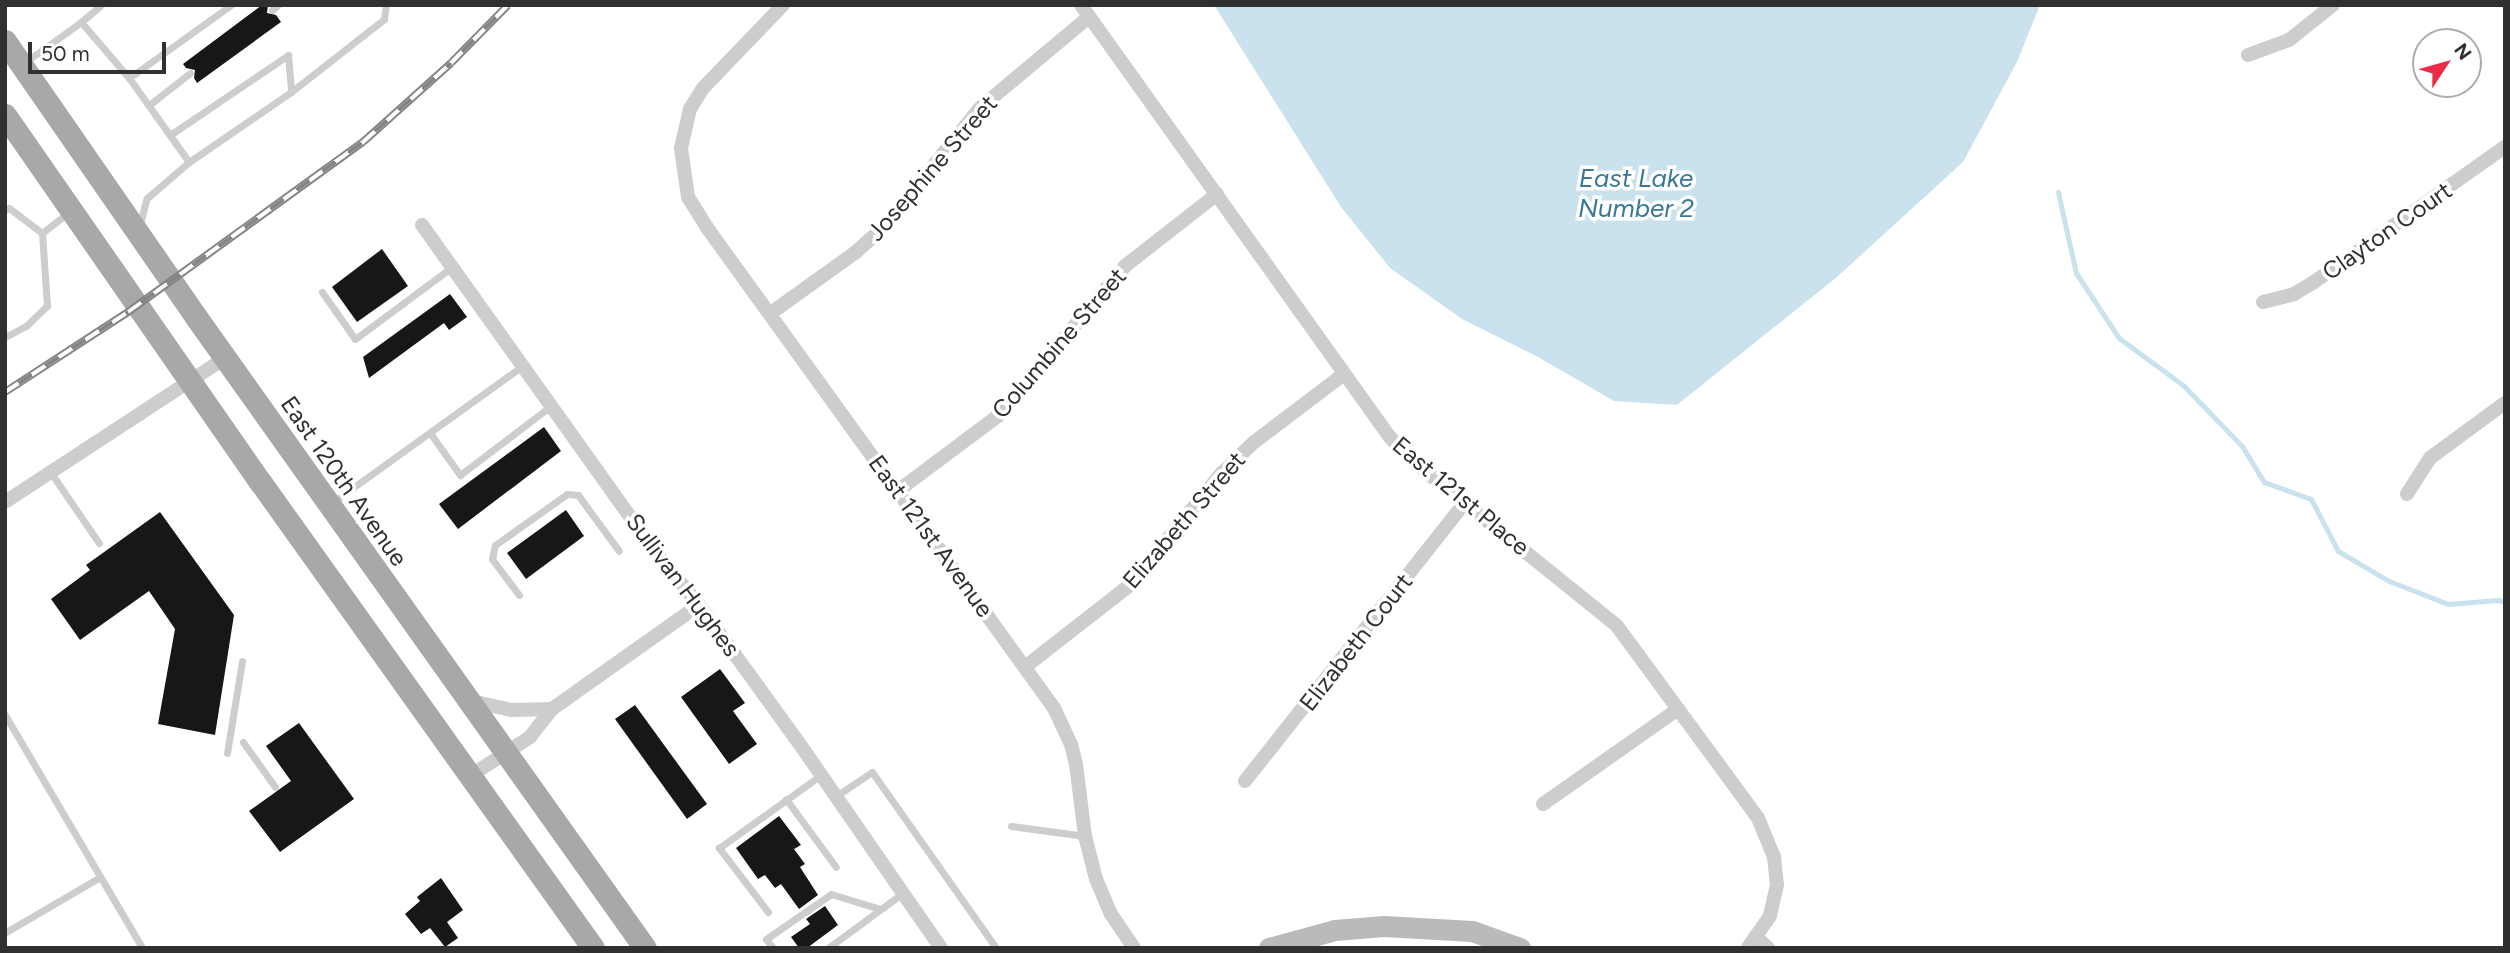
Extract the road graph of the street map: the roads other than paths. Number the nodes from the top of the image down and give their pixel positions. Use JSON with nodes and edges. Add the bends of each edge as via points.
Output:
{"nodes":[{"id":1,"x":230,"y":5,"type":"edge"},
{"id":2,"x":386,"y":5,"type":"edge"},
{"id":3,"x":783,"y":5,"type":"edge"},
{"id":4,"x":2333,"y":5,"type":"edge"},
{"id":5,"x":100,"y":6,"type":"edge"},
{"id":6,"x":1085,"y":11,"type":"edge"},
{"id":7,"x":81,"y":22,"type":"junction"},
{"id":8,"x":5,"y":41,"type":"edge"},
{"id":9,"x":2248,"y":55,"type":"dead end"},
{"id":10,"x":21,"y":65,"type":"junction"},
{"id":11,"x":190,"y":73,"type":"dead end"},
{"id":12,"x":129,"y":78,"type":"junction"},
{"id":13,"x":291,"y":92,"type":"junction"},
{"id":14,"x":149,"y":106,"type":"junction"},
{"id":15,"x":5,"y":115,"type":"edge"},
{"id":16,"x":170,"y":135,"type":"junction"},
{"id":17,"x":2505,"y":147,"type":"edge"},
{"id":18,"x":189,"y":162,"type":"junction"},
{"id":19,"x":1217,"y":194,"type":"junction"},
{"id":20,"x":5,"y":210,"type":"edge"},
{"id":21,"x":72,"y":210,"type":"junction"},
{"id":22,"x":422,"y":225,"type":"dead end"},
{"id":23,"x":42,"y":233,"type":"junction"},
{"id":24,"x":137,"y":234,"type":"junction"},
{"id":25,"x":453,"y":267,"type":"junction"},
{"id":26,"x":321,"y":292,"type":"dead end"},
{"id":27,"x":2263,"y":302,"type":"dead end"},
{"id":28,"x":771,"y":313,"type":"junction"},
{"id":29,"x":5,"y":337,"type":"edge"},
{"id":30,"x":225,"y":358,"type":"junction"},
{"id":31,"x":523,"y":366,"type":"junction"},
{"id":32,"x":1344,"y":374,"type":"junction"},
{"id":33,"x":191,"y":382,"type":"junction"},
{"id":34,"x":2505,"y":403,"type":"edge"},
{"id":35,"x":551,"y":405,"type":"junction"},
{"id":36,"x":430,"y":433,"type":"junction"},
{"id":37,"x":51,"y":473,"type":"junction"},
{"id":38,"x":899,"y":490,"type":"junction"},
{"id":39,"x":2407,"y":494,"type":"dead end"},
{"id":40,"x":5,"y":502,"type":"edge"},
{"id":41,"x":1465,"y":502,"type":"junction"},
{"id":42,"x":329,"y":505,"type":"junction"},
{"id":43,"x":99,"y":544,"type":"dead end"},
{"id":44,"x":619,"y":551,"type":"dead end"},
{"id":45,"x":519,"y":596,"type":"dead end"},
{"id":46,"x":699,"y":605,"type":"junction"},
{"id":47,"x":242,"y":661,"type":"dead end"},
{"id":48,"x":1025,"y":667,"type":"junction"},
{"id":49,"x":470,"y":701,"type":"junction"},
{"id":50,"x":552,"y":709,"type":"junction"},
{"id":51,"x":1678,"y":709,"type":"junction"},
{"id":52,"x":5,"y":715,"type":"edge"},
{"id":53,"x":243,"y":742,"type":"dead end"},
{"id":54,"x":504,"y":752,"type":"junction"},
{"id":55,"x":227,"y":753,"type":"dead end"},
{"id":56,"x":821,"y":775,"type":"junction"},
{"id":57,"x":470,"y":776,"type":"junction"},
{"id":58,"x":1245,"y":781,"type":"dead end"},
{"id":59,"x":275,"y":787,"type":"dead end"},
{"id":60,"x":836,"y":796,"type":"junction"},
{"id":61,"x":786,"y":799,"type":"junction"},
{"id":62,"x":1543,"y":804,"type":"dead end"},
{"id":63,"x":1012,"y":826,"type":"dead end"},
{"id":64,"x":1085,"y":836,"type":"junction"},
{"id":65,"x":836,"y":867,"type":"dead end"},
{"id":66,"x":100,"y":877,"type":"junction"},
{"id":67,"x":903,"y":893,"type":"junction"},
{"id":68,"x":880,"y":909,"type":"junction"},
{"id":69,"x":768,"y":912,"type":"dead end"},
{"id":70,"x":6,"y":932,"type":"edge"},
{"id":71,"x":1758,"y":945,"type":"edge"},
{"id":72,"x":142,"y":948,"type":"edge"},
{"id":73,"x":593,"y":948,"type":"edge"},
{"id":74,"x":645,"y":948,"type":"edge"},
{"id":75,"x":773,"y":948,"type":"edge"},
{"id":76,"x":828,"y":948,"type":"edge"},
{"id":77,"x":941,"y":948,"type":"edge"},
{"id":78,"x":996,"y":948,"type":"edge"},
{"id":79,"x":1134,"y":948,"type":"edge"},
{"id":80,"x":1269,"y":948,"type":"edge"},
{"id":81,"x":1520,"y":948,"type":"edge"}],
"edges":[{"from":1,"to":12,"type":"lane"},
{"from":2,"to":13,"type":"lane","via":[[384,19]]},
{"from":3,"to":28,"type":"street","name":"East 121st Avenue","via":[[696,97],[683,128],[681,148],[685,188],[696,212]]},
{"from":4,"to":9,"type":"street","via":[[2289,40]]},
{"from":5,"to":7,"type":"lane"},
{"from":6,"to":19,"type":"street","name":"East 121st Place"},
{"from":6,"to":28,"type":"street","name":"Josephine Street","via":[[980,108],[884,227]]},
{"from":7,"to":10,"type":"lane"},
{"from":7,"to":12,"type":"lane"},
{"from":8,"to":10,"type":"main road","name":"East 120th Avenue"},
{"from":10,"to":24,"type":"main road","name":"East 120th Avenue"},
{"from":11,"to":14,"type":"lane"},
{"from":12,"to":14,"type":"lane"},
{"from":13,"to":16,"type":"lane","via":[[288,55]]},
{"from":13,"to":18,"type":"lane"},
{"from":14,"to":16,"type":"lane"},
{"from":15,"to":21,"type":"main road"},
{"from":16,"to":18,"type":"lane"},
{"from":17,"to":27,"type":"street","name":"Clayton Court","via":[[2314,282]]},
{"from":18,"to":24,"type":"lane","via":[[147,198]]},
{"from":19,"to":32,"type":"street","name":"East 121st Place"},
{"from":19,"to":38,"type":"street","name":"Columbine Street","via":[[1125,266],[998,416]]},
{"from":20,"to":23,"type":"lane","via":[[9,208]]},
{"from":21,"to":23,"type":"lane"},
{"from":21,"to":33,"type":"main road"},
{"from":22,"to":25,"type":"street","name":"Sullivan Hughes"},
{"from":23,"to":29,"type":"lane","via":[[47,306],[26,326]]},
{"from":24,"to":30,"type":"main road","name":"East 120th Avenue"},
{"from":25,"to":26,"type":"lane","via":[[355,339]]},
{"from":25,"to":31,"type":"street","name":"Sullivan Hughes"},
{"from":28,"to":38,"type":"street","name":"East 121st Avenue"},
{"from":30,"to":33,"type":"street"},
{"from":30,"to":42,"type":"main road","name":"East 120th Avenue"},
{"from":31,"to":35,"type":"street","name":"Sullivan Hughes"},
{"from":31,"to":36,"type":"lane"},
{"from":32,"to":41,"type":"street","name":"East 121st Place","via":[[1402,451]]},
{"from":32,"to":48,"type":"street","name":"Elizabeth Street","via":[[1253,443],[1221,474],[1130,585]]},
{"from":33,"to":37,"type":"street"},
{"from":33,"to":57,"type":"main road"},
{"from":34,"to":39,"type":"street","via":[[2430,458]]},
{"from":35,"to":36,"type":"lane","via":[[460,475]]},
{"from":35,"to":46,"type":"street","name":"Sullivan Hughes"},
{"from":36,"to":42,"type":"lane"},
{"from":37,"to":40,"type":"street"},
{"from":37,"to":43,"type":"lane"},
{"from":38,"to":48,"type":"street","name":"East 121st Avenue"},
{"from":41,"to":51,"type":"street","name":"East 121st Place","via":[[1617,626]]},
{"from":41,"to":58,"type":"street","name":"Elizabeth Court"},
{"from":42,"to":49,"type":"main road","name":"East 120th Avenue"},
{"from":44,"to":45,"type":"lane","via":[[579,495],[567,494],[495,545],[492,559]]},
{"from":46,"to":50,"type":"street"},
{"from":46,"to":56,"type":"street","name":"Sullivan Hughes"},
{"from":47,"to":55,"type":"lane"},
{"from":48,"to":64,"type":"street","name":"East 121st Avenue","via":[[1054,708],[1071,744]]},
{"from":49,"to":50,"type":"street","via":[[510,710]]},
{"from":49,"to":54,"type":"main road","name":"East 120th Avenue"},
{"from":50,"to":54,"type":"street","via":[[530,737]]},
{"from":51,"to":62,"type":"street"},
{"from":51,"to":71,"type":"street","name":"East 121st Place","via":[[1768,836],[1777,885]]},
{"from":52,"to":66,"type":"lane"},
{"from":53,"to":59,"type":"lane"},
{"from":54,"to":57,"type":"street"},
{"from":54,"to":74,"type":"main road","name":"East 120th Avenue"},
{"from":56,"to":60,"type":"street","name":"Sullivan Hughes"},
{"from":56,"to":61,"type":"lane"},
{"from":57,"to":73,"type":"main road"},
{"from":60,"to":67,"type":"street","name":"Sullivan Hughes"},
{"from":60,"to":78,"type":"lane","via":[[872,772]]},
{"from":61,"to":65,"type":"lane"},
{"from":61,"to":69,"type":"lane","via":[[719,848]]},
{"from":63,"to":64,"type":"lane"},
{"from":64,"to":79,"type":"street","name":"East 121st Avenue","via":[[1102,896]]},
{"from":66,"to":70,"type":"lane"},
{"from":66,"to":72,"type":"lane"},
{"from":67,"to":68,"type":"lane"},
{"from":67,"to":77,"type":"street","name":"Sullivan Hughes"},
{"from":68,"to":75,"type":"lane","via":[[831,894],[766,939]]},
{"from":68,"to":76,"type":"lane"},
{"from":80,"to":81,"type":"street","via":[[1335,930],[1384,926],[1472,931]]}]}
